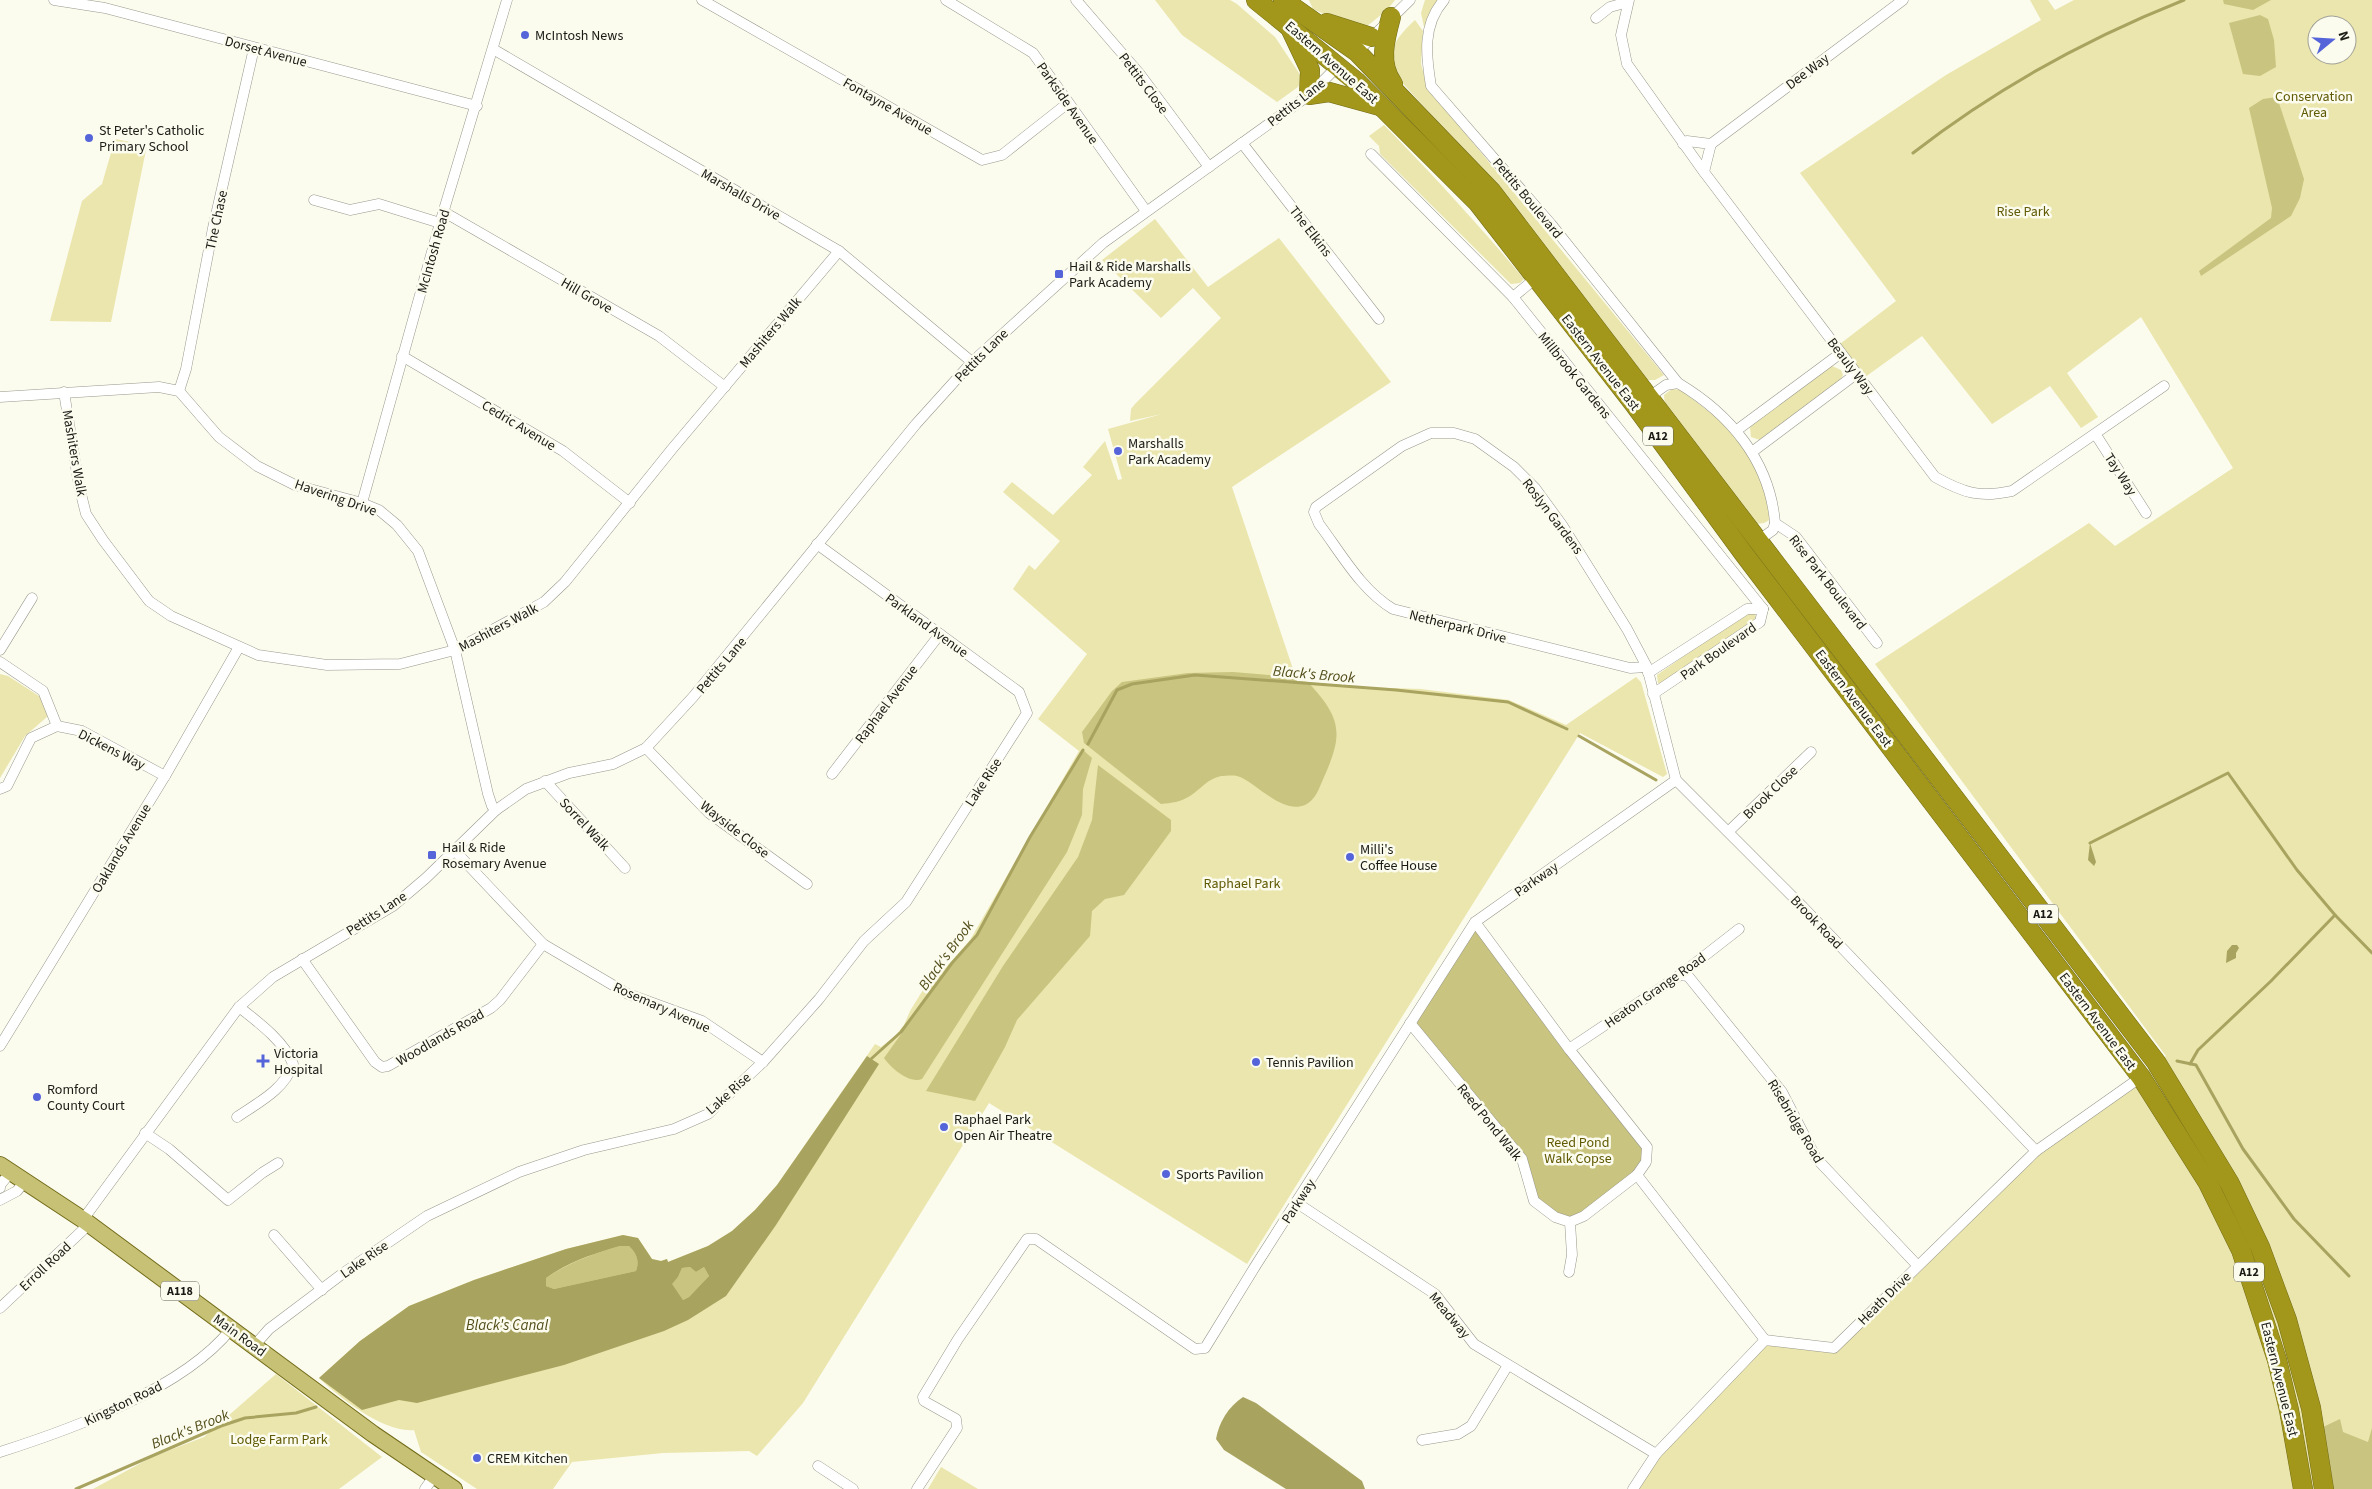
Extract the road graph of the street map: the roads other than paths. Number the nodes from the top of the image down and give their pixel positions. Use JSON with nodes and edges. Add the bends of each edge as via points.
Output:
{"nodes":[{"id":1,"x":54,"y":0,"type":"edge"},
{"id":2,"x":507,"y":0,"type":"edge"},
{"id":3,"x":702,"y":0,"type":"edge"},
{"id":4,"x":946,"y":0,"type":"edge"},
{"id":5,"x":1076,"y":0,"type":"edge"},
{"id":6,"x":1256,"y":0,"type":"edge"},
{"id":7,"x":1283,"y":0,"type":"edge"},
{"id":8,"x":1410,"y":0,"type":"edge"},
{"id":9,"x":1444,"y":0,"type":"edge"},
{"id":10,"x":1903,"y":0,"type":"edge"},
{"id":11,"x":1628,"y":1,"type":"edge"},
{"id":12,"x":1309,"y":17,"type":"junction"},
{"id":13,"x":1391,"y":17,"type":"junction"},
{"id":14,"x":1596,"y":18,"type":"dead end"},
{"id":15,"x":1289,"y":25,"type":"junction"},
{"id":16,"x":1371,"y":37,"type":"junction"},
{"id":17,"x":254,"y":48,"type":"junction"},
{"id":18,"x":492,"y":49,"type":"junction"},
{"id":19,"x":1357,"y":52,"type":"junction"},
{"id":20,"x":1339,"y":65,"type":"junction"},
{"id":21,"x":1309,"y":94,"type":"junction"},
{"id":22,"x":1403,"y":100,"type":"junction"},
{"id":23,"x":1068,"y":103,"type":"junction"},
{"id":24,"x":477,"y":106,"type":"junction"},
{"id":25,"x":1384,"y":107,"type":"junction"},
{"id":26,"x":1242,"y":143,"type":"junction"},
{"id":27,"x":1683,"y":144,"type":"junction"},
{"id":28,"x":1711,"y":144,"type":"junction"},
{"id":29,"x":1371,"y":154,"type":"dead end"},
{"id":30,"x":1209,"y":168,"type":"junction"},
{"id":31,"x":1704,"y":172,"type":"junction"},
{"id":32,"x":314,"y":200,"type":"dead end"},
{"id":33,"x":1146,"y":211,"type":"junction"},
{"id":34,"x":444,"y":212,"type":"junction"},
{"id":35,"x":440,"y":223,"type":"junction"},
{"id":36,"x":839,"y":251,"type":"junction"},
{"id":37,"x":1536,"y":278,"type":"junction"},
{"id":38,"x":1512,"y":297,"type":"junction"},
{"id":39,"x":1379,"y":319,"type":"dead end"},
{"id":40,"x":1841,"y":353,"type":"junction"},
{"id":41,"x":402,"y":356,"type":"junction"},
{"id":42,"x":972,"y":362,"type":"junction"},
{"id":43,"x":1856,"y":374,"type":"junction"},
{"id":44,"x":1678,"y":383,"type":"junction"},
{"id":45,"x":2164,"y":386,"type":"dead end"},
{"id":46,"x":725,"y":387,"type":"junction"},
{"id":47,"x":180,"y":391,"type":"junction"},
{"id":48,"x":64,"y":392,"type":"junction"},
{"id":49,"x":0,"y":397,"type":"edge"},
{"id":50,"x":1650,"y":397,"type":"junction"},
{"id":51,"x":1737,"y":430,"type":"junction"},
{"id":52,"x":2096,"y":435,"type":"junction"},
{"id":53,"x":1752,"y":452,"type":"junction"},
{"id":54,"x":362,"y":503,"type":"junction"},
{"id":55,"x":630,"y":503,"type":"junction"},
{"id":56,"x":1314,"y":512,"type":"joint"},
{"id":57,"x":2146,"y":514,"type":"dead end"},
{"id":58,"x":1775,"y":523,"type":"junction"},
{"id":59,"x":1759,"y":540,"type":"junction"},
{"id":60,"x":817,"y":544,"type":"junction"},
{"id":61,"x":32,"y":598,"type":"dead end"},
{"id":62,"x":1770,"y":603,"type":"junction"},
{"id":63,"x":940,"y":634,"type":"junction"},
{"id":64,"x":1877,"y":644,"type":"dead end"},
{"id":65,"x":238,"y":647,"type":"junction"},
{"id":66,"x":0,"y":650,"type":"edge"},
{"id":67,"x":455,"y":650,"type":"junction"},
{"id":68,"x":0,"y":662,"type":"edge"},
{"id":69,"x":1648,"y":670,"type":"junction"},
{"id":70,"x":1653,"y":694,"type":"junction"},
{"id":71,"x":1027,"y":713,"type":"joint"},
{"id":72,"x":56,"y":726,"type":"junction"},
{"id":73,"x":646,"y":748,"type":"junction"},
{"id":74,"x":1811,"y":752,"type":"dead end"},
{"id":75,"x":832,"y":774,"type":"dead end"},
{"id":76,"x":165,"y":776,"type":"junction"},
{"id":77,"x":1676,"y":780,"type":"junction"},
{"id":78,"x":545,"y":781,"type":"junction"},
{"id":79,"x":0,"y":789,"type":"edge"},
{"id":80,"x":496,"y":810,"type":"junction"},
{"id":81,"x":1730,"y":831,"type":"junction"},
{"id":82,"x":454,"y":850,"type":"junction"},
{"id":83,"x":625,"y":868,"type":"dead end"},
{"id":84,"x":807,"y":884,"type":"dead end"},
{"id":85,"x":1475,"y":922,"type":"junction"},
{"id":86,"x":1738,"y":929,"type":"dead end"},
{"id":87,"x":543,"y":944,"type":"junction"},
{"id":88,"x":302,"y":959,"type":"junction"},
{"id":89,"x":1680,"y":975,"type":"junction"},
{"id":90,"x":239,"y":1007,"type":"junction"},
{"id":91,"x":1410,"y":1023,"type":"junction"},
{"id":92,"x":0,"y":1046,"type":"edge"},
{"id":93,"x":1569,"y":1049,"type":"junction"},
{"id":94,"x":763,"y":1062,"type":"junction"},
{"id":95,"x":2141,"y":1077,"type":"junction"},
{"id":96,"x":237,"y":1117,"type":"dead end"},
{"id":97,"x":145,"y":1133,"type":"junction"},
{"id":98,"x":2036,"y":1151,"type":"junction"},
{"id":99,"x":278,"y":1163,"type":"dead end"},
{"id":100,"x":11,"y":1174,"type":"edge"},
{"id":101,"x":1637,"y":1175,"type":"junction"},
{"id":102,"x":0,"y":1188,"type":"edge"},
{"id":103,"x":0,"y":1200,"type":"edge"},
{"id":104,"x":1297,"y":1202,"type":"junction"},
{"id":105,"x":85,"y":1221,"type":"junction"},
{"id":106,"x":1570,"y":1222,"type":"junction"},
{"id":107,"x":274,"y":1235,"type":"dead end"},
{"id":108,"x":1917,"y":1265,"type":"junction"},
{"id":109,"x":1569,"y":1272,"type":"dead end"},
{"id":110,"x":322,"y":1290,"type":"junction"},
{"id":111,"x":0,"y":1308,"type":"edge"},
{"id":112,"x":231,"y":1329,"type":"junction"},
{"id":113,"x":1765,"y":1340,"type":"junction"},
{"id":114,"x":254,"y":1346,"type":"junction"},
{"id":115,"x":1508,"y":1365,"type":"junction"},
{"id":116,"x":1422,"y":1440,"type":"dead end"},
{"id":117,"x":0,"y":1452,"type":"edge"},
{"id":118,"x":1656,"y":1454,"type":"junction"},
{"id":119,"x":818,"y":1466,"type":"dead end"},
{"id":120,"x":435,"y":1476,"type":"junction"},
{"id":121,"x":425,"y":1489,"type":"edge"},
{"id":122,"x":454,"y":1489,"type":"edge"},
{"id":123,"x":853,"y":1489,"type":"edge"},
{"id":124,"x":917,"y":1489,"type":"edge"},
{"id":125,"x":1632,"y":1489,"type":"edge"},
{"id":126,"x":2303,"y":1489,"type":"edge"},
{"id":127,"x":2324,"y":1489,"type":"edge"}],
"edges":[{"from":1,"to":17,"type":"street","name":"Dorset Avenue","via":[[105,8]]},
{"from":2,"to":18,"type":"street","name":"McIntosh Road"},
{"from":3,"to":23,"type":"street","name":"Fontayne Avenue","via":[[982,160],[1002,155]]},
{"from":4,"to":23,"type":"street","name":"Parkside Avenue","via":[[1033,53]]},
{"from":5,"to":30,"type":"street","name":"Pettits Close","via":[[1139,73]]},
{"from":6,"to":15,"type":"highway","name":"Eastern Avenue East","number":"A12"},
{"from":7,"to":12,"type":"highway","name":"Eastern Avenue East","number":"A12"},
{"from":8,"to":13,"type":"street"},
{"from":9,"to":44,"type":"street","name":"Pettits Boulevard","via":[[1436,9],[1429,28],[1426,58],[1432,86],[1551,224]]},
{"from":10,"to":28,"type":"street","name":"Dee Way"},
{"from":11,"to":14,"type":"street"},
{"from":11,"to":27,"type":"street","name":"Beauly Way","via":[[1621,35],[1627,64]]},
{"from":12,"to":16,"type":"highway"},
{"from":12,"to":19,"type":"highway","name":"Eastern Avenue East","number":"A12"},
{"from":13,"to":16,"type":"street"},
{"from":13,"to":22,"type":"highway","via":[[1384,68]]},
{"from":15,"to":20,"type":"highway","name":"Eastern Avenue East","number":"A12"},
{"from":15,"to":21,"type":"highway","via":[[1310,70]]},
{"from":16,"to":19,"type":"street"},
{"from":17,"to":24,"type":"street","name":"Dorset Avenue"},
{"from":17,"to":47,"type":"street","name":"The Chase"},
{"from":18,"to":24,"type":"street","name":"McIntosh Road"},
{"from":18,"to":36,"type":"street","name":"Marshalls Drive"},
{"from":19,"to":20,"type":"highway"},
{"from":19,"to":22,"type":"highway","name":"Eastern Avenue East","number":"A12"},
{"from":20,"to":21,"type":"street","name":"Pettits Lane"},
{"from":20,"to":25,"type":"highway","name":"Eastern Avenue East","number":"A12"},
{"from":21,"to":25,"type":"highway","via":[[1329,92]]},
{"from":21,"to":26,"type":"street","name":"Pettits Lane"},
{"from":22,"to":50,"type":"highway","name":"Eastern Avenue East","number":"A12","via":[[1492,192]]},
{"from":23,"to":33,"type":"street","name":"Parkside Avenue"},
{"from":24,"to":34,"type":"street","name":"McIntosh Road"},
{"from":25,"to":37,"type":"highway","name":"Eastern Avenue East","number":"A12","via":[[1478,203]]},
{"from":26,"to":30,"type":"street","name":"Pettits Lane"},
{"from":26,"to":39,"type":"street","name":"The Elkins"},
{"from":27,"to":28,"type":"street","via":[[1687,141]]},
{"from":27,"to":31,"type":"street","name":"Beauly Way"},
{"from":28,"to":31,"type":"street"},
{"from":29,"to":38,"type":"street","name":"Millbrook Gardens"},
{"from":30,"to":33,"type":"street","name":"Pettits Lane"},
{"from":31,"to":40,"type":"street","name":"Beauly Way"},
{"from":32,"to":35,"type":"street","via":[[350,210],[379,204]]},
{"from":33,"to":42,"type":"street","name":"Pettits Lane","via":[[1066,275]]},
{"from":34,"to":35,"type":"street","name":"McIntosh Road"},
{"from":34,"to":46,"type":"street","name":"Hill Grove","via":[[659,336]]},
{"from":35,"to":41,"type":"street","name":"McIntosh Road"},
{"from":36,"to":42,"type":"street","name":"Marshalls Drive"},
{"from":36,"to":46,"type":"street","name":"Mashiters Walk"},
{"from":37,"to":38,"type":"street"},
{"from":37,"to":62,"type":"highway","name":"Eastern Avenue East","number":"A12","via":[[1634,404]]},
{"from":38,"to":62,"type":"street","name":"Millbrook Gardens"},
{"from":40,"to":43,"type":"street","name":"Beauly Way"},
{"from":40,"to":51,"type":"street"},
{"from":41,"to":54,"type":"street","name":"McIntosh Road"},
{"from":41,"to":55,"type":"street","name":"Cedric Avenue","via":[[563,451]]},
{"from":42,"to":60,"type":"street","name":"Pettits Lane"},
{"from":43,"to":52,"type":"street","name":"Beauly Way","via":[[1930,473],[1963,491],[1984,496],[2012,491]]},
{"from":43,"to":53,"type":"street"},
{"from":44,"to":50,"type":"street","via":[[1666,385]]},
{"from":44,"to":51,"type":"street"},
{"from":45,"to":52,"type":"street","name":"Beauly Way"},
{"from":46,"to":55,"type":"street","name":"Mashiters Walk"},
{"from":47,"to":48,"type":"street","via":[[159,387]]},
{"from":47,"to":54,"type":"street","name":"Havering Drive","via":[[219,437],[257,466],[295,485]]},
{"from":48,"to":49,"type":"street"},
{"from":48,"to":65,"type":"street","name":"Mashiters Walk","via":[[78,486],[86,514],[102,540],[150,601],[171,616]]},
{"from":50,"to":59,"type":"highway","name":"Eastern Avenue East","number":"A12"},
{"from":51,"to":53,"type":"street"},
{"from":52,"to":57,"type":"street","name":"Tay Way"},
{"from":53,"to":58,"type":"street","via":[[1766,478]]},
{"from":54,"to":67,"type":"street","name":"Havering Drive","via":[[379,510],[397,525],[418,551]]},
{"from":55,"to":67,"type":"street","name":"Mashiters Walk","via":[[565,582],[544,602]]},
{"from":56,"to":69,"type":"street","name":"Netherpark Drive","via":[[1319,524],[1368,590],[1393,609]]},
{"from":56,"to":69,"type":"street","name":"Roslyn Gardens","via":[[1320,503],[1416,438],[1442,432],[1474,439],[1514,467],[1535,488],[1562,524],[1627,629]]},
{"from":58,"to":59,"type":"street","via":[[1773,530]]},
{"from":58,"to":64,"type":"street","name":"Rise Park Boulevard","via":[[1796,537]]},
{"from":59,"to":127,"type":"highway","name":"Eastern Avenue East","number":"A12","via":[[2156,1062],[2230,1184],[2260,1247],[2287,1320],[2311,1408]]},
{"from":60,"to":63,"type":"street","name":"Parkland Avenue"},
{"from":60,"to":73,"type":"street","name":"Pettits Lane","via":[[700,690]]},
{"from":61,"to":66,"type":"street"},
{"from":62,"to":69,"type":"street","name":"Park Boulevard","via":[[1747,608]]},
{"from":62,"to":70,"type":"street","name":"Park Boulevard","via":[[1760,622]]},
{"from":62,"to":95,"type":"highway","name":"Eastern Avenue East","number":"A12"},
{"from":63,"to":71,"type":"street","name":"Parkland Avenue","via":[[1019,692]]},
{"from":63,"to":75,"type":"street","name":"Raphael Avenue"},
{"from":65,"to":67,"type":"street","name":"Mashiters Walk","via":[[258,655],[290,660],[366,666],[400,664]]},
{"from":65,"to":76,"type":"street","name":"Oaklands Avenue"},
{"from":67,"to":80,"type":"street","name":"Havering Drive","via":[[488,794]]},
{"from":68,"to":72,"type":"street","via":[[43,691]]},
{"from":69,"to":70,"type":"street"},
{"from":70,"to":77,"type":"street"},
{"from":71,"to":94,"type":"street","name":"Lake Rise","via":[[906,902],[864,940],[819,999]]},
{"from":72,"to":76,"type":"street","name":"Dickens Way","via":[[82,730]]},
{"from":72,"to":79,"type":"street","via":[[31,738],[7,786]]},
{"from":73,"to":78,"type":"street","name":"Pettits Lane","via":[[613,764]]},
{"from":73,"to":84,"type":"street","name":"Wayside Close","via":[[709,813]]},
{"from":74,"to":81,"type":"street","name":"Brook Close"},
{"from":76,"to":92,"type":"street","name":"Oaklands Avenue"},
{"from":77,"to":81,"type":"street","name":"Brook Road"},
{"from":77,"to":85,"type":"street","name":"Parkway"},
{"from":78,"to":80,"type":"street","name":"Pettits Lane","via":[[526,789]]},
{"from":78,"to":83,"type":"street","name":"Sorrel Walk"},
{"from":80,"to":82,"type":"street","name":"Pettits Lane"},
{"from":81,"to":98,"type":"street","name":"Brook Road"},
{"from":82,"to":87,"type":"street","name":"Rosemary Avenue"},
{"from":82,"to":88,"type":"street","name":"Pettits Lane","via":[[393,906]]},
{"from":85,"to":91,"type":"street","name":"Parkway"},
{"from":85,"to":93,"type":"street"},
{"from":86,"to":89,"type":"street","name":"Heaton Grange Road"},
{"from":87,"to":88,"type":"street","name":"Woodlands Road","via":[[491,1008],[382,1067],[375,1062]]},
{"from":87,"to":94,"type":"street","name":"Rosemary Avenue","via":[[628,994],[702,1022]]},
{"from":88,"to":90,"type":"street","name":"Pettits Lane","via":[[273,977]]},
{"from":89,"to":93,"type":"street","name":"Heaton Grange Road"},
{"from":89,"to":108,"type":"street","name":"Risebridge Road","via":[[1688,976],[1782,1092],[1816,1158]]},
{"from":90,"to":96,"type":"street","via":[[271,1035],[294,1064],[273,1094]]},
{"from":90,"to":97,"type":"street","name":"Pettits Lane"},
{"from":91,"to":104,"type":"street","name":"Parkway"},
{"from":91,"to":106,"type":"street","name":"Reed Pond Walk","via":[[1522,1159],[1534,1201],[1555,1217]]},
{"from":93,"to":101,"type":"street","via":[[1647,1147],[1646,1162]]},
{"from":94,"to":110,"type":"street","name":"Lake Rise","via":[[708,1114],[674,1129],[584,1150],[519,1172],[427,1216]]},
{"from":95,"to":98,"type":"street","name":"Heath Drive"},
{"from":95,"to":126,"type":"highway","name":"Eastern Avenue East","number":"A12","via":[[2208,1183],[2241,1250],[2277,1360]]},
{"from":97,"to":99,"type":"street","via":[[228,1200]]},
{"from":97,"to":105,"type":"street","name":"Pettits Lane","via":[[86,1214]]},
{"from":98,"to":108,"type":"street","name":"Heath Drive"},
{"from":100,"to":102,"type":"street"},
{"from":100,"to":103,"type":"street","via":[[17,1191]]},
{"from":100,"to":105,"type":"main road","name":"Main Road","number":"A118"},
{"from":101,"to":106,"type":"street","via":[[1584,1216]]},
{"from":101,"to":113,"type":"street"},
{"from":104,"to":115,"type":"street","name":"Meadway","via":[[1435,1294],[1474,1344]]},
{"from":104,"to":124,"type":"street","name":"Parkway","via":[[1208,1346],[1202,1350],[1195,1349],[1036,1239],[1027,1239],[923,1397],[924,1401],[956,1419],[957,1428]]},
{"from":105,"to":111,"type":"street","name":"Erroll Road","via":[[83,1230]]},
{"from":105,"to":112,"type":"main road","name":"Main Road","number":"A118"},
{"from":106,"to":109,"type":"street","via":[[1572,1255]]},
{"from":107,"to":110,"type":"street"},
{"from":108,"to":113,"type":"street","name":"Heath Drive","via":[[1834,1348]]},
{"from":110,"to":114,"type":"street","name":"Lake Rise","via":[[269,1329]]},
{"from":112,"to":114,"type":"main road","name":"Main Road","number":"A118"},
{"from":112,"to":117,"type":"street","name":"Kingston Road","via":[[211,1352],[178,1376],[72,1427]]},
{"from":113,"to":118,"type":"street"},
{"from":114,"to":120,"type":"main road","name":"Main Road","number":"A118"},
{"from":115,"to":116,"type":"street","via":[[1471,1426],[1458,1434]]},
{"from":115,"to":118,"type":"street","name":"Meadway"},
{"from":118,"to":125,"type":"street"},
{"from":119,"to":123,"type":"street"},
{"from":120,"to":121,"type":"street"},
{"from":120,"to":122,"type":"main road","name":"Main Road","number":"A118"}]}
